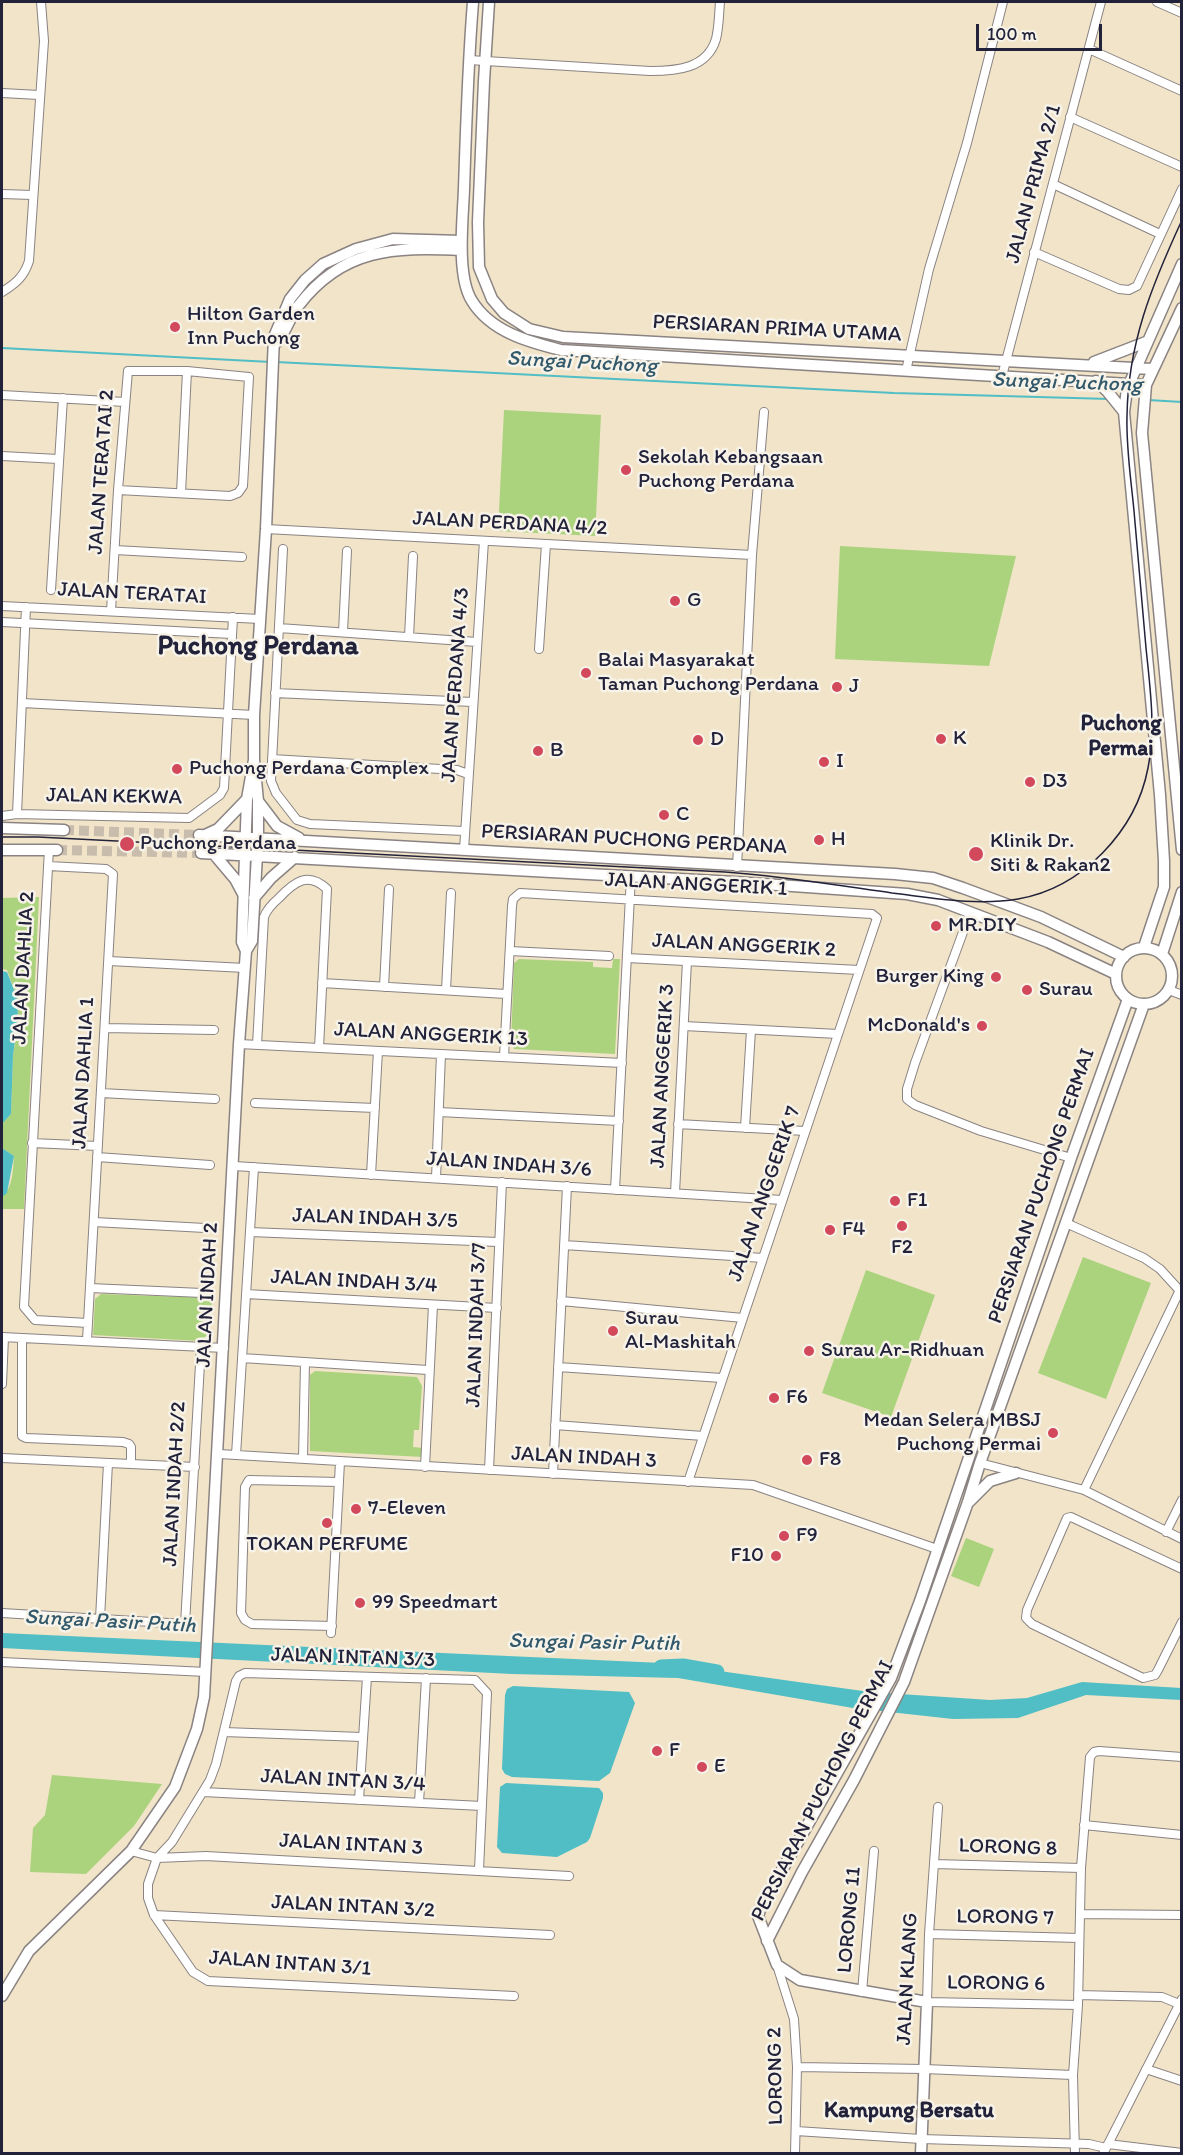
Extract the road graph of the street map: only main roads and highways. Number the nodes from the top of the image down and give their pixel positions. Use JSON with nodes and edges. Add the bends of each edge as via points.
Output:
{"nodes":[{"id":1,"x":473,"y":2,"type":"edge"},
{"id":2,"x":489,"y":2,"type":"edge"},
{"id":3,"x":463,"y":220,"type":"junction"},
{"id":4,"x":478,"y":222,"type":"junction"},
{"id":5,"x":442,"y":244,"type":"junction"},
{"id":6,"x":463,"y":245,"type":"junction"},
{"id":7,"x":1182,"y":264,"type":"edge"},
{"id":8,"x":479,"y":267,"type":"junction"},
{"id":9,"x":464,"y":273,"type":"junction"},
{"id":10,"x":1182,"y":308,"type":"edge"},
{"id":11,"x":1146,"y":342,"type":"junction"},
{"id":12,"x":1085,"y":364,"type":"junction"},
{"id":13,"x":1136,"y":368,"type":"junction"},
{"id":14,"x":1152,"y":369,"type":"junction"},
{"id":15,"x":1096,"y":381,"type":"junction"},
{"id":16,"x":1127,"y":389,"type":"junction"},
{"id":17,"x":1145,"y":390,"type":"junction"},
{"id":18,"x":1124,"y":412,"type":"junction"},
{"id":19,"x":253,"y":800,"type":"junction"},
{"id":20,"x":2,"y":828,"type":"edge"},
{"id":21,"x":64,"y":830,"type":"tunnel mouth"},
{"id":22,"x":246,"y":837,"type":"junction"},
{"id":23,"x":258,"y":838,"type":"junction"},
{"id":24,"x":303,"y":841,"type":"junction"},
{"id":25,"x":2,"y":850,"type":"edge"},
{"id":26,"x":53,"y":850,"type":"tunnel mouth"},
{"id":27,"x":1182,"y":850,"type":"edge"},
{"id":28,"x":201,"y":853,"type":"tunnel mouth"},
{"id":29,"x":213,"y":853,"type":"junction"},
{"id":30,"x":245,"y":854,"type":"junction"},
{"id":31,"x":257,"y":855,"type":"junction"},
{"id":32,"x":295,"y":857,"type":"junction"},
{"id":33,"x":1182,"y":892,"type":"edge"},
{"id":34,"x":250,"y":898,"type":"junction"},
{"id":35,"x":1144,"y":946,"type":"junction"},
{"id":36,"x":1162,"y":954,"type":"junction"},
{"id":37,"x":1124,"y":957,"type":"junction"},
{"id":38,"x":1116,"y":974,"type":"junction"},
{"id":39,"x":1128,"y":999,"type":"junction"},
{"id":40,"x":1144,"y":1004,"type":"junction"},
{"id":41,"x":977,"y":1432,"type":"junction"},
{"id":42,"x":980,"y":1463,"type":"junction"},
{"id":43,"x":1016,"y":1473,"type":"road end"},
{"id":44,"x":955,"y":1497,"type":"junction"},
{"id":45,"x":966,"y":1507,"type":"junction"},
{"id":46,"x":937,"y":1548,"type":"junction"},
{"id":47,"x":937,"y":1591,"type":"junction"},
{"id":48,"x":767,"y":1941,"type":"junction"},
{"id":49,"x":2,"y":1996,"type":"edge"},
{"id":50,"x":927,"y":2002,"type":"joint"},
{"id":51,"x":921,"y":2154,"type":"edge"}],
"edges":[{"from":1,"to":3,"type":"main road","name":"PERSIARAN PRIMA UTAMA"},
{"from":2,"to":4,"type":"main road","name":"PERSIARAN PRIMA UTAMA"},
{"from":3,"to":5,"type":"main road"},
{"from":3,"to":6,"type":"main road","name":"PERSIARAN PRIMA UTAMA"},
{"from":4,"to":6,"type":"main road"},
{"from":4,"to":8,"type":"main road","name":"PERSIARAN PRIMA UTAMA"},
{"from":5,"to":6,"type":"main road"},
{"from":5,"to":9,"type":"main road"},
{"from":5,"to":19,"type":"main road","via":[[408,238],[377,242],[323,264],[290,299],[278,325],[274,337],[254,715]]},
{"from":6,"to":8,"type":"main road"},
{"from":6,"to":9,"type":"main road","name":"PERSIARAN PRIMA UTAMA"},
{"from":7,"to":11,"type":"main road"},
{"from":8,"to":12,"type":"main road","name":"PERSIARAN PRIMA UTAMA","via":[[492,299],[504,314],[529,329],[563,337]]},
{"from":9,"to":15,"type":"main road","name":"PERSIARAN PRIMA UTAMA","via":[[470,300],[482,314],[523,340],[561,351]]},
{"from":10,"to":14,"type":"main road"},
{"from":11,"to":12,"type":"main road"},
{"from":11,"to":13,"type":"main road"},
{"from":12,"to":13,"type":"main road","name":"PERSIARAN PRIMA UTAMA"},
{"from":13,"to":14,"type":"main road","name":"PERSIARAN PRIMA UTAMA"},
{"from":13,"to":16,"type":"main road"},
{"from":14,"to":17,"type":"main road"},
{"from":15,"to":16,"type":"main road","name":"PERSIARAN PRIMA UTAMA"},
{"from":15,"to":18,"type":"main road"},
{"from":16,"to":17,"type":"main road","name":"PERSIARAN PRIMA UTAMA"},
{"from":16,"to":18,"type":"main road"},
{"from":17,"to":27,"type":"main road","via":[[1142,433]]},
{"from":18,"to":35,"type":"main road","via":[[1164,861],[1164,887]]},
{"from":19,"to":22,"type":"main road","name":"JALAN INDAH 2"},
{"from":19,"to":22,"type":"main road","name":"PERSIARAN PUCHONG PERDANA","via":[[218,829],[202,835]]},
{"from":19,"to":23,"type":"main road","name":"JALAN INDAH 2"},
{"from":19,"to":24,"type":"main road","via":[[277,826]]},
{"from":20,"to":21,"type":"main road"},
{"from":22,"to":23,"type":"main road","name":"PERSIARAN PUCHONG PERDANA"},
{"from":22,"to":30,"type":"main road","name":"JALAN INDAH 2"},
{"from":23,"to":24,"type":"main road","name":"PERSIARAN PUCHONG PERDANA"},
{"from":23,"to":31,"type":"main road","name":"JALAN INDAH 2"},
{"from":24,"to":37,"type":"main road","name":"PERSIARAN PUCHONG PERDANA","via":[[933,878],[1041,917]]},
{"from":25,"to":26,"type":"main road"},
{"from":28,"to":29,"type":"main road","name":"PERSIARAN PUCHONG PERDANA"},
{"from":29,"to":30,"type":"main road","name":"PERSIARAN PUCHONG PERDANA"},
{"from":29,"to":34,"type":"main road"},
{"from":30,"to":31,"type":"main road","name":"PERSIARAN PUCHONG PERDANA"},
{"from":30,"to":34,"type":"main road","name":"JALAN INDAH 2"},
{"from":31,"to":32,"type":"main road","name":"PERSIARAN PUCHONG PERDANA"},
{"from":31,"to":34,"type":"main road","name":"JALAN INDAH 2"},
{"from":32,"to":34,"type":"main road"},
{"from":32,"to":38,"type":"main road","name":"PERSIARAN PUCHONG PERDANA","via":[[907,894],[938,900],[1048,942]]},
{"from":33,"to":36,"type":"main road"},
{"from":34,"to":49,"type":"main road","name":"JALAN INDAH 2","via":[[242,942],[246,951],[207,1667],[197,1729],[175,1787],[131,1851],[29,1951]]},
{"from":35,"to":36,"type":"main road"},
{"from":35,"to":37,"type":"main road"},
{"from":36,"to":40,"type":"main road","via":[[1173,974],[1169,990],[1159,1000]]},
{"from":37,"to":38,"type":"main road"},
{"from":38,"to":39,"type":"main road","via":[[1119,988]]},
{"from":39,"to":40,"type":"main road"},
{"from":39,"to":41,"type":"main road","name":"PERSIARAN PUCHONG PERMAI"},
{"from":40,"to":42,"type":"main road","name":"PERSIARAN PUCHONG PERMAI"},
{"from":41,"to":42,"type":"main road"},
{"from":41,"to":44,"type":"main road","name":"PERSIARAN PUCHONG PERMAI"},
{"from":42,"to":44,"type":"main road"},
{"from":42,"to":45,"type":"main road","name":"PERSIARAN PUCHONG PERMAI"},
{"from":43,"to":45,"type":"main road","via":[[990,1480]]},
{"from":44,"to":46,"type":"main road","name":"PERSIARAN PUCHONG PERMAI"},
{"from":45,"to":46,"type":"main road","via":[[953,1533]]},
{"from":45,"to":47,"type":"main road","name":"PERSIARAN PUCHONG PERMAI"},
{"from":46,"to":47,"type":"main road","via":[[941,1558]]},
{"from":46,"to":48,"type":"main road","name":"PERSIARAN PUCHONG PERMAI","via":[[891,1678],[761,1907],[758,1916]]},
{"from":47,"to":48,"type":"main road","name":"PERSIARAN PUCHONG PERMAI","via":[[887,1718]]},
{"from":48,"to":50,"type":"main road","name":"LORONG 6","via":[[777,1965],[800,1980]]},
{"from":50,"to":51,"type":"main road","name":"JALAN KLANG"}]}
